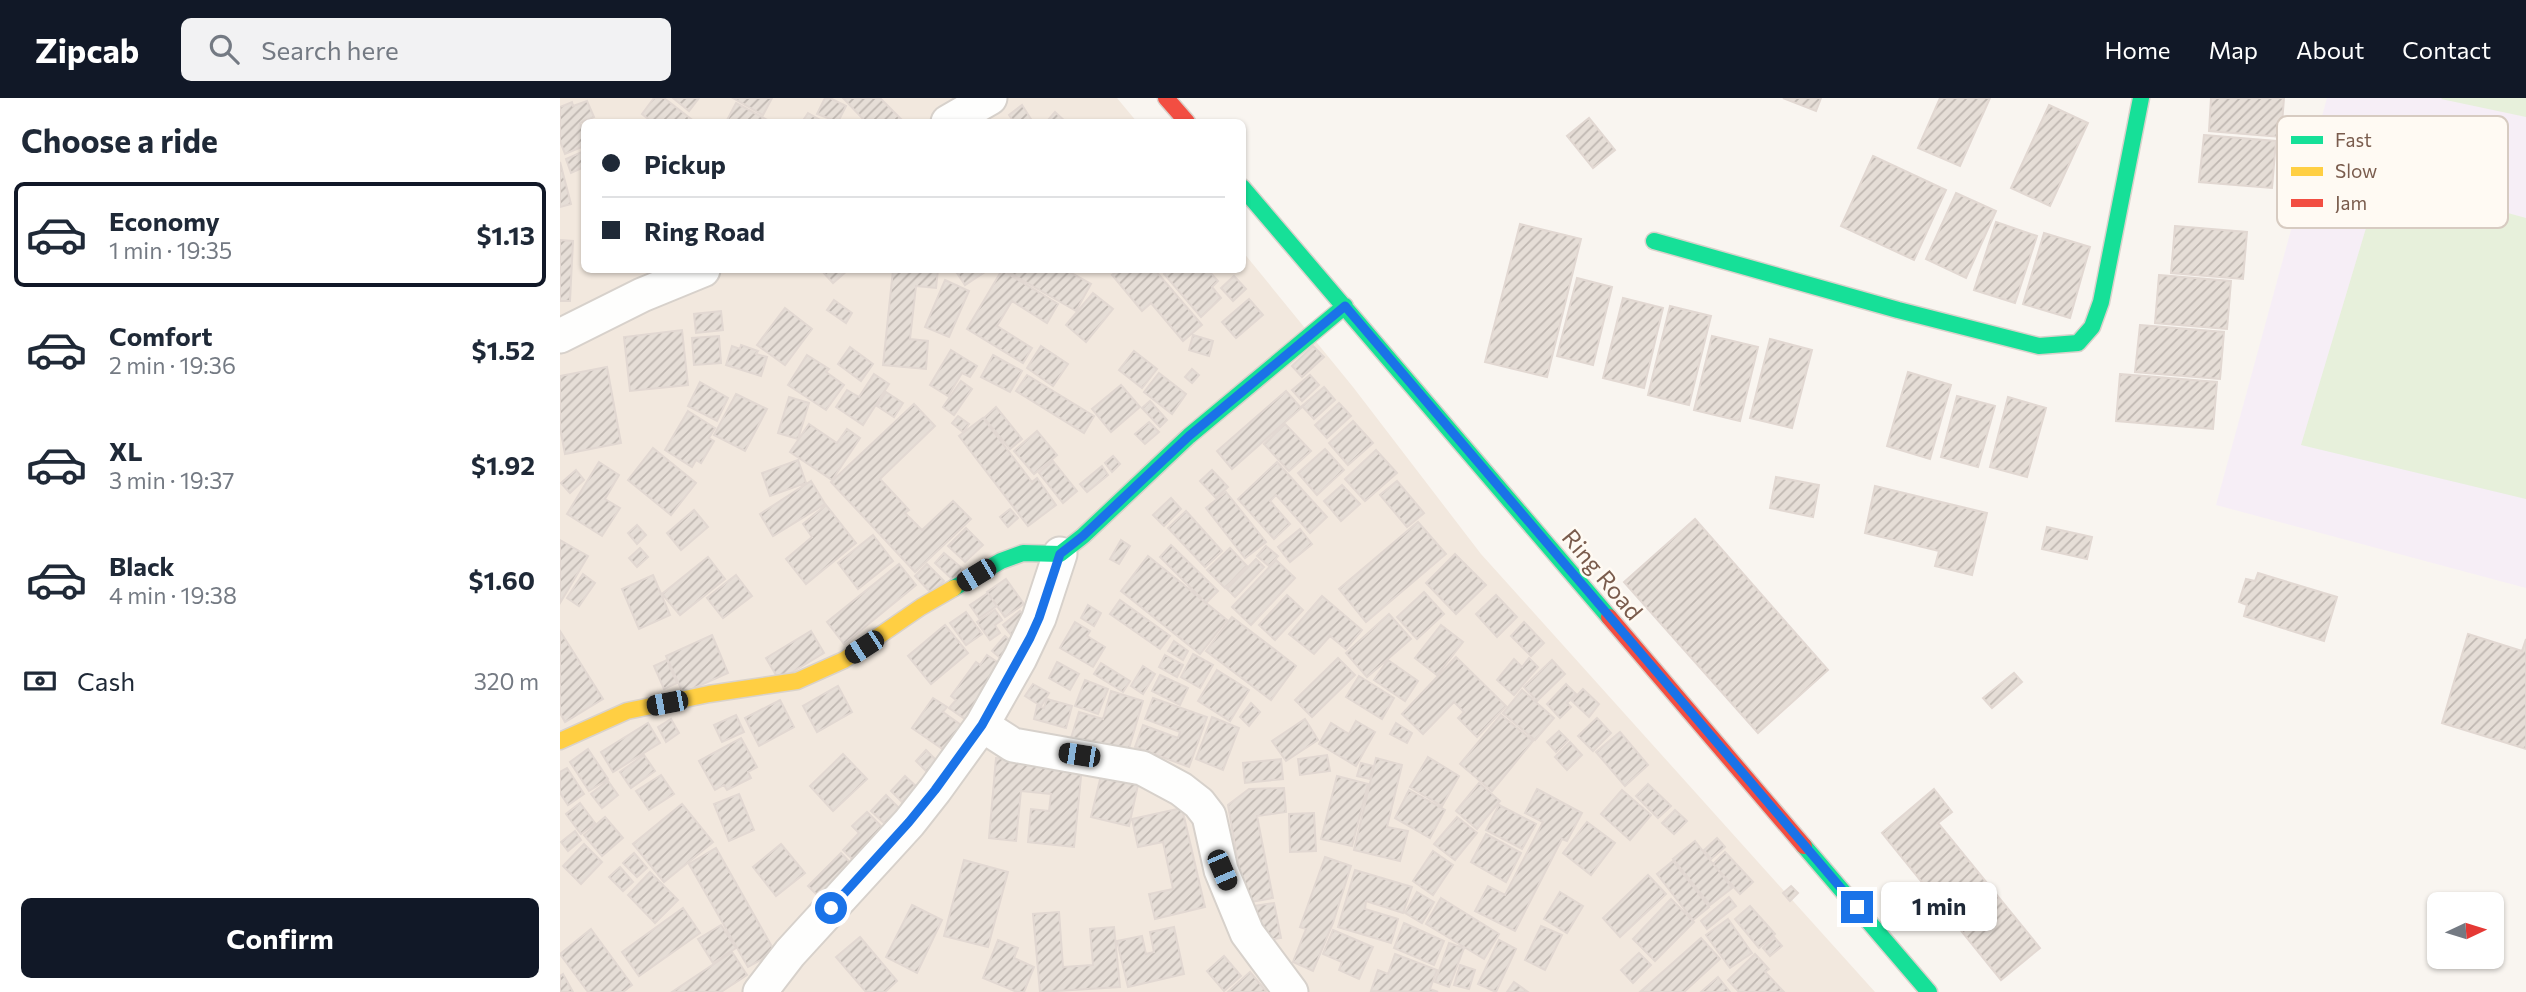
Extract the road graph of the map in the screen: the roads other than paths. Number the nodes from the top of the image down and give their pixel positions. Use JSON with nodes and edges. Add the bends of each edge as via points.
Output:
{"nodes":[{"id":1,"x":990,"y":98,"type":"edge"},
{"id":2,"x":1166,"y":98,"type":"edge"},
{"id":3,"x":2141,"y":98,"type":"edge"},
{"id":4,"x":953,"y":119,"type":"edge"},
{"id":5,"x":1184,"y":119,"type":"edge"},
{"id":6,"x":1246,"y":192,"type":"edge"},
{"id":7,"x":1654,"y":241,"type":"dead end"},
{"id":8,"x":696,"y":273,"type":"edge"},
{"id":9,"x":1345,"y":306,"type":"junction"},
{"id":10,"x":560,"y":336,"type":"edge"},
{"id":11,"x":1060,"y":554,"type":"junction"},
{"id":12,"x":982,"y":725,"type":"junction"},
{"id":13,"x":560,"y":741,"type":"edge"},
{"id":14,"x":760,"y":992,"type":"edge"},
{"id":15,"x":1291,"y":992,"type":"edge"},
{"id":16,"x":1929,"y":992,"type":"edge"}],
"edges":[{"from":1,"to":4,"type":"street"},
{"from":2,"to":5,"type":"street"},
{"from":3,"to":7,"type":"street","via":[[2101,302],[2092,327],[2078,343],[2039,346]]},
{"from":6,"to":9,"type":"street","name":"Ring Road"},
{"from":8,"to":10,"type":"street"},
{"from":9,"to":11,"type":"street","via":[[1189,436]]},
{"from":9,"to":16,"type":"street","name":"Ring Road"},
{"from":11,"to":12,"type":"street","via":[[1030,638]]},
{"from":11,"to":13,"type":"street","via":[[1023,553],[1001,561],[921,607],[844,660],[797,681],[627,711]]},
{"from":12,"to":14,"type":"street","via":[[909,822]]},
{"from":12,"to":15,"type":"street","via":[[1013,745],[1142,768],[1199,803],[1209,816],[1222,870],[1247,933]]}]}
